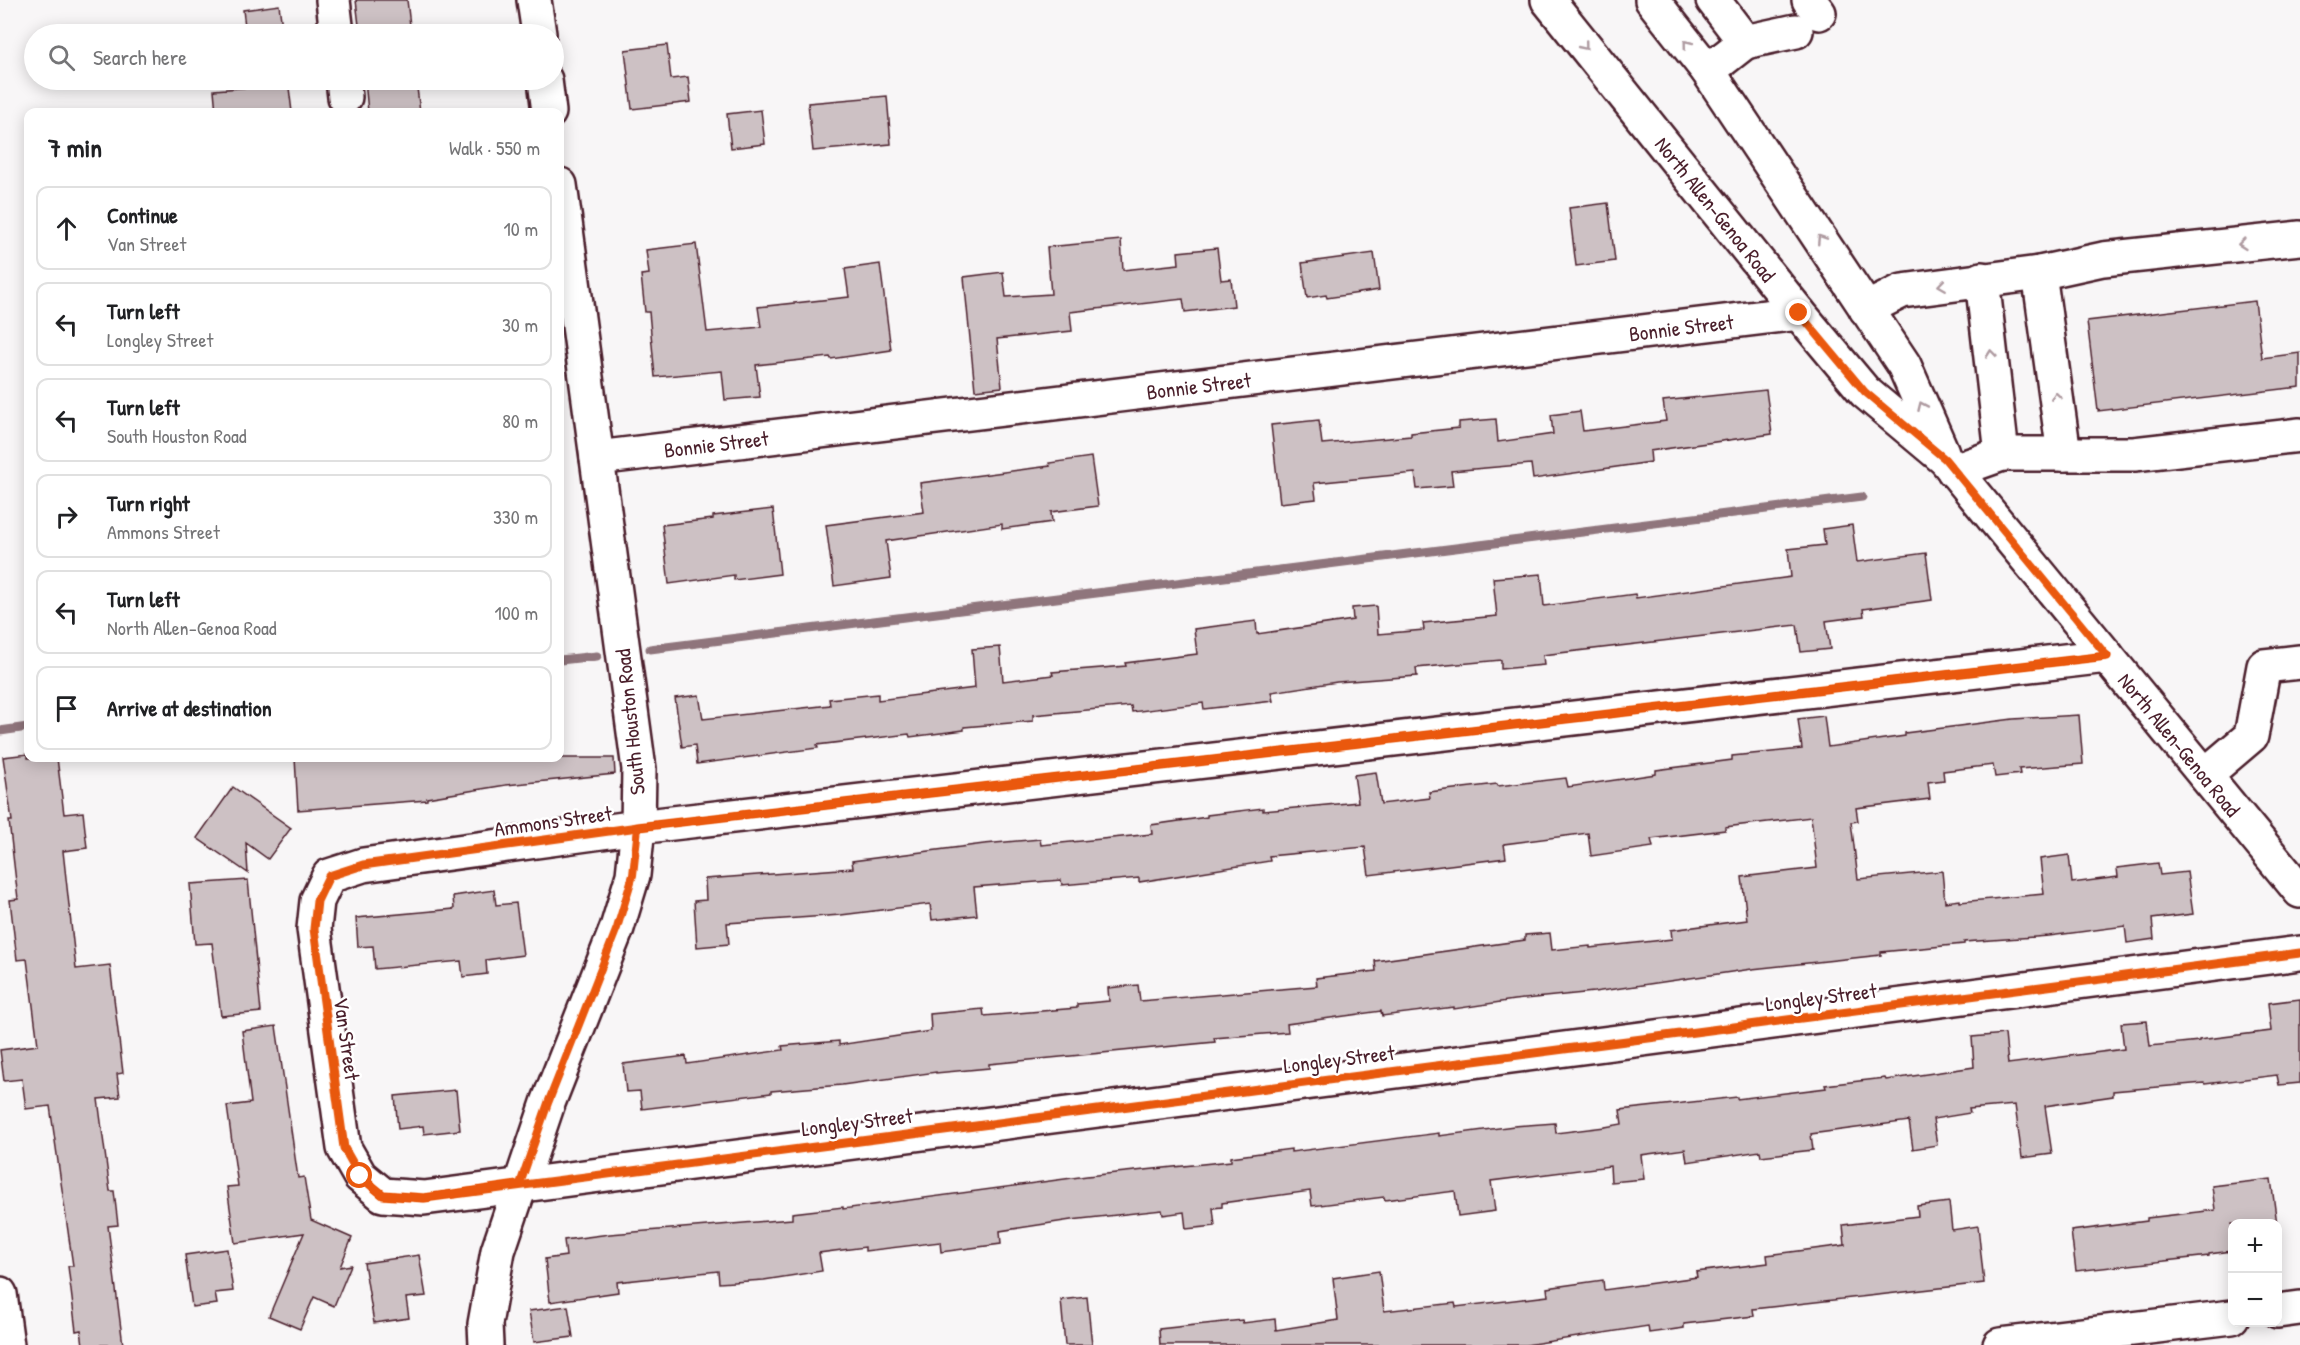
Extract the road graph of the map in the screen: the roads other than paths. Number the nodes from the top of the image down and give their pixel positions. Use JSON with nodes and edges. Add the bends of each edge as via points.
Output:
{"nodes":[{"id":1,"x":333,"y":0,"type":"edge"},
{"id":2,"x":534,"y":0,"type":"edge"},
{"id":3,"x":1548,"y":0,"type":"edge"},
{"id":4,"x":1652,"y":0,"type":"edge"},
{"id":5,"x":1713,"y":0,"type":"edge"},
{"id":6,"x":1808,"y":15,"type":"edge"},
{"id":7,"x":336,"y":24,"type":"edge"},
{"id":8,"x":538,"y":24,"type":"edge"},
{"id":9,"x":1745,"y":42,"type":"junction"},
{"id":10,"x":1708,"y":71,"type":"junction"},
{"id":11,"x":546,"y":90,"type":"edge"},
{"id":12,"x":548,"y":108,"type":"edge"},
{"id":13,"x":564,"y":215,"type":"edge"},
{"id":14,"x":2300,"y":238,"type":"edge"},
{"id":15,"x":2039,"y":273,"type":"junction"},
{"id":16,"x":1982,"y":279,"type":"junction"},
{"id":17,"x":1866,"y":309,"type":"junction"},
{"id":18,"x":1799,"y":313,"type":"junction"},
{"id":19,"x":2300,"y":435,"type":"edge"},
{"id":20,"x":2002,"y":454,"type":"junction"},
{"id":21,"x":2064,"y":454,"type":"junction"},
{"id":22,"x":597,"y":458,"type":"junction"},
{"id":23,"x":1950,"y":465,"type":"junction"},
{"id":24,"x":2107,"y":656,"type":"junction"},
{"id":25,"x":2300,"y":662,"type":"edge"},
{"id":26,"x":2205,"y":775,"type":"junction"},
{"id":27,"x":638,"y":827,"type":"junction"},
{"id":28,"x":329,"y":876,"type":"joint"},
{"id":29,"x":2300,"y":891,"type":"edge"},
{"id":30,"x":2300,"y":953,"type":"edge"},
{"id":31,"x":520,"y":1184,"type":"junction"},
{"id":32,"x":383,"y":1195,"type":"joint"},
{"id":33,"x":0,"y":1294,"type":"edge"},
{"id":34,"x":2300,"y":1308,"type":"edge"},
{"id":35,"x":2282,"y":1310,"type":"edge"},
{"id":36,"x":2228,"y":1317,"type":"edge"},
{"id":37,"x":7,"y":1345,"type":"edge"},
{"id":38,"x":486,"y":1345,"type":"edge"},
{"id":39,"x":2000,"y":1345,"type":"edge"}],
"edges":[{"from":1,"to":7,"type":"street"},
{"from":2,"to":8,"type":"street"},
{"from":3,"to":18,"type":"street","name":"North Allen-Genoa Road","one_way":true},
{"from":10,"to":4,"type":"street","name":"North Allen-Genoa Road","one_way":true},
{"from":5,"to":9,"type":"street"},
{"from":6,"to":9,"type":"street"},
{"from":9,"to":10,"type":"street"},
{"from":17,"to":10,"type":"street","name":"North Allen-Genoa Road","one_way":true},
{"from":11,"to":12,"type":"street"},
{"from":13,"to":22,"type":"street","name":"South Houston Road"},
{"from":14,"to":15,"type":"street","one_way":true,"via":[[2103,259]]},
{"from":15,"to":16,"type":"street"},
{"from":21,"to":15,"type":"street","one_way":true},
{"from":16,"to":17,"type":"street","one_way":true,"via":[[1902,291]]},
{"from":20,"to":16,"type":"street","one_way":true},
{"from":23,"to":17,"type":"street","name":"North Allen-Genoa Road","one_way":true,"via":[[1904,365]]},
{"from":18,"to":22,"type":"street","name":"Bonnie Street"},
{"from":18,"to":23,"type":"street","name":"North Allen-Genoa Road","via":[[1865,392]]},
{"from":19,"to":21,"type":"street","via":[[2134,454]]},
{"from":20,"to":21,"type":"street"},
{"from":20,"to":23,"type":"street"},
{"from":22,"to":27,"type":"street","name":"South Houston Road","via":[[639,769]]},
{"from":23,"to":24,"type":"street","name":"North Allen-Genoa Road"},
{"from":24,"to":26,"type":"street","name":"North Allen-Genoa Road"},
{"from":24,"to":27,"type":"street","name":"Ammons Street"},
{"from":25,"to":26,"type":"street","via":[[2264,666],[2251,736]]},
{"from":26,"to":29,"type":"street","name":"North Allen-Genoa Road"},
{"from":27,"to":28,"type":"street","name":"Ammons Street","via":[[363,865]]},
{"from":27,"to":31,"type":"street","name":"South Houston Road","via":[[633,875],[617,928]]},
{"from":28,"to":32,"type":"street","name":"Van Street","via":[[317,901],[314,929],[344,1148],[360,1176]]},
{"from":30,"to":31,"type":"street","name":"Longley Street"},
{"from":31,"to":32,"type":"street","name":"Longley Street","via":[[424,1198]]},
{"from":31,"to":38,"type":"street","name":"South Houston Road","via":[[498,1251],[485,1324]]},
{"from":33,"to":37,"type":"street"},
{"from":34,"to":35,"type":"street"},
{"from":36,"to":39,"type":"street"}]}
